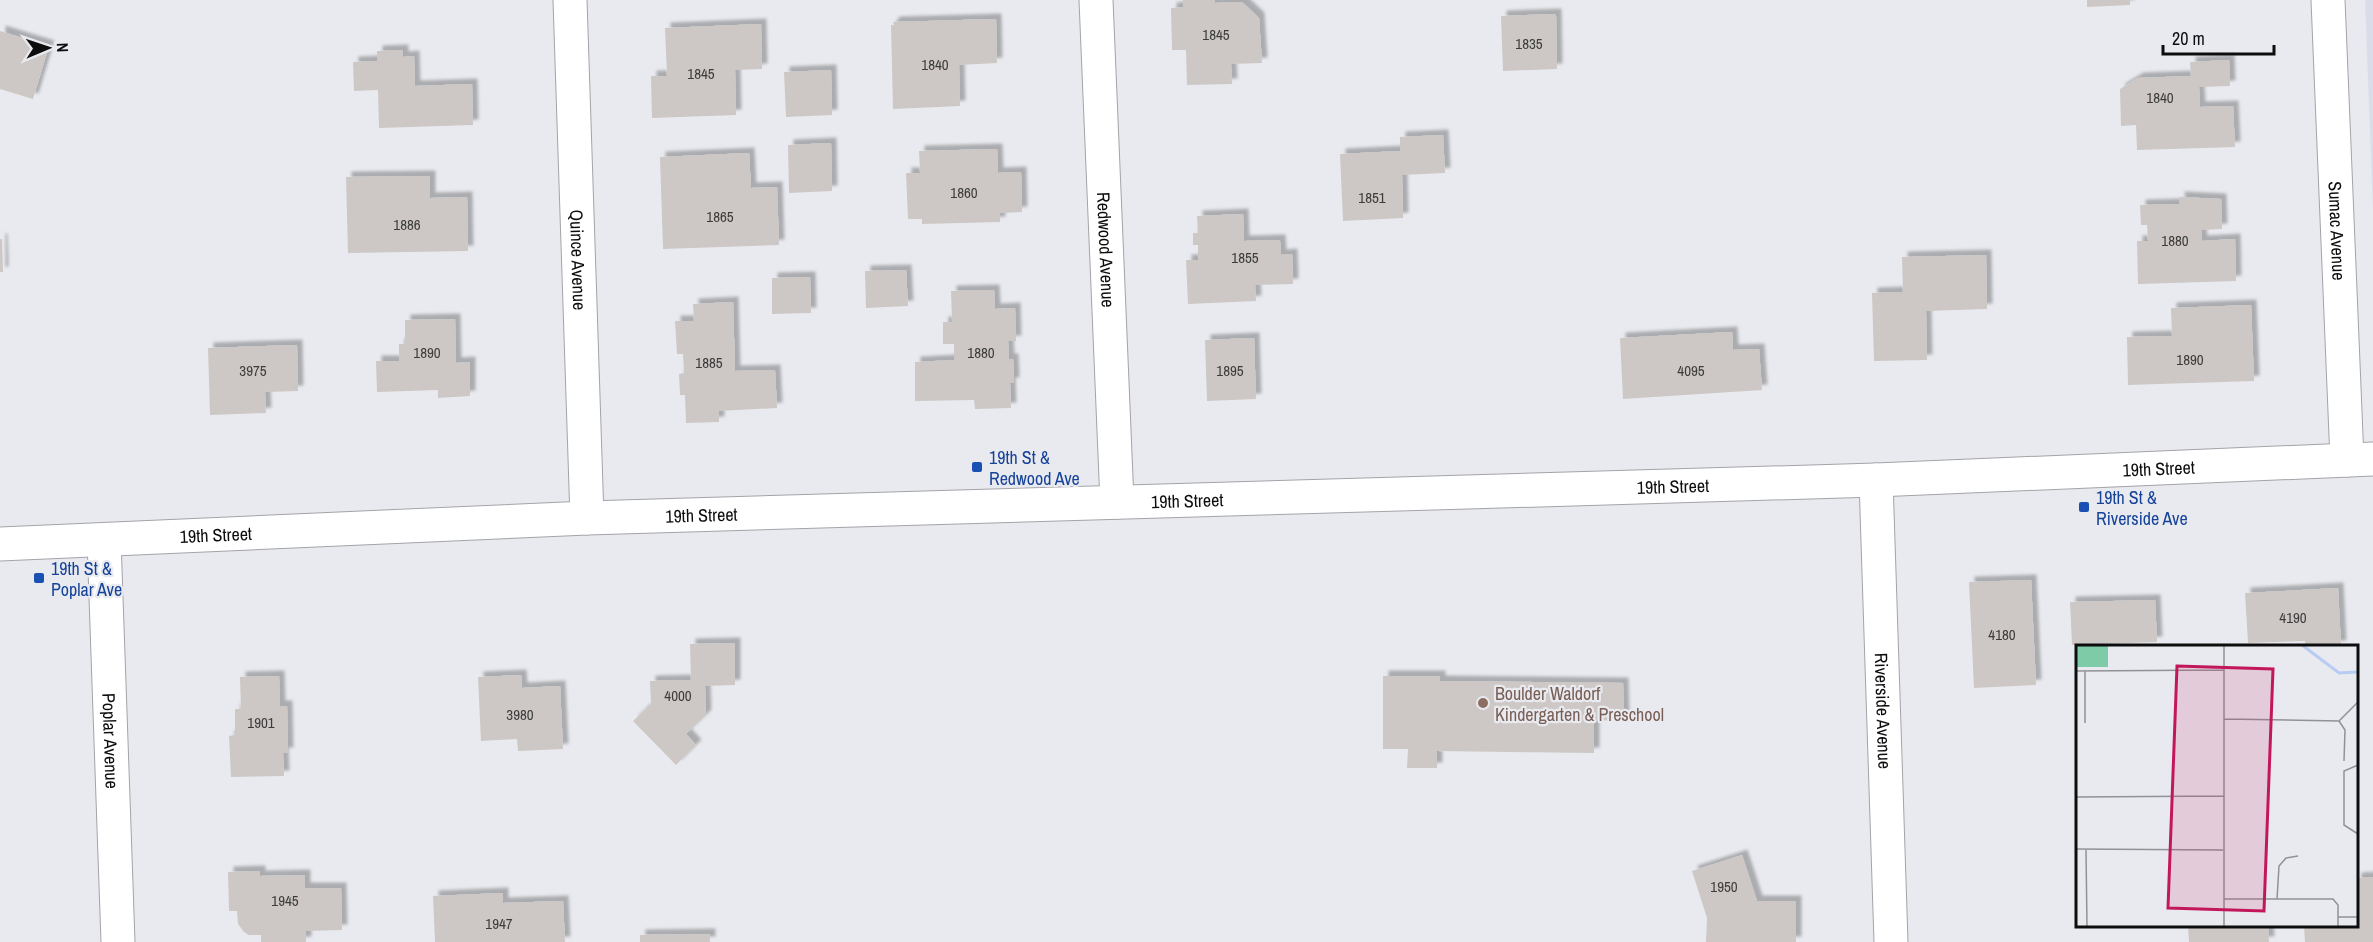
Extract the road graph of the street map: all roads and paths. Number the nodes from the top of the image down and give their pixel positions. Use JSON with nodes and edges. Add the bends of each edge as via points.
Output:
{"nodes":[{"id":1,"x":570,"y":0,"type":"edge"},
{"id":2,"x":1096,"y":0,"type":"edge"},
{"id":3,"x":2328,"y":0,"type":"edge"},
{"id":4,"x":2360,"y":460,"type":"edge"},
{"id":5,"x":1875,"y":480,"type":"junction"},
{"id":6,"x":1117,"y":502,"type":"junction"},
{"id":7,"x":587,"y":518,"type":"junction"},
{"id":8,"x":104,"y":540,"type":"junction"},
{"id":9,"x":0,"y":544,"type":"edge"},
{"id":10,"x":118,"y":942,"type":"edge"},
{"id":11,"x":1891,"y":942,"type":"edge"}],
"edges":[{"from":1,"to":7,"type":"street","name":"Quince Avenue"},
{"from":2,"to":6,"type":"street","name":"Redwood Avenue"},
{"from":3,"to":4,"type":"street","name":"Sumac Avenue"},
{"from":4,"to":5,"type":"street","name":"19th Street"},
{"from":5,"to":6,"type":"street","name":"19th Street"},
{"from":5,"to":11,"type":"street","name":"Riverside Avenue"},
{"from":6,"to":7,"type":"street","name":"19th Street"},
{"from":7,"to":8,"type":"street","name":"19th Street"},
{"from":8,"to":9,"type":"street","name":"19th Street"},
{"from":8,"to":10,"type":"street","name":"Poplar Avenue"}]}
